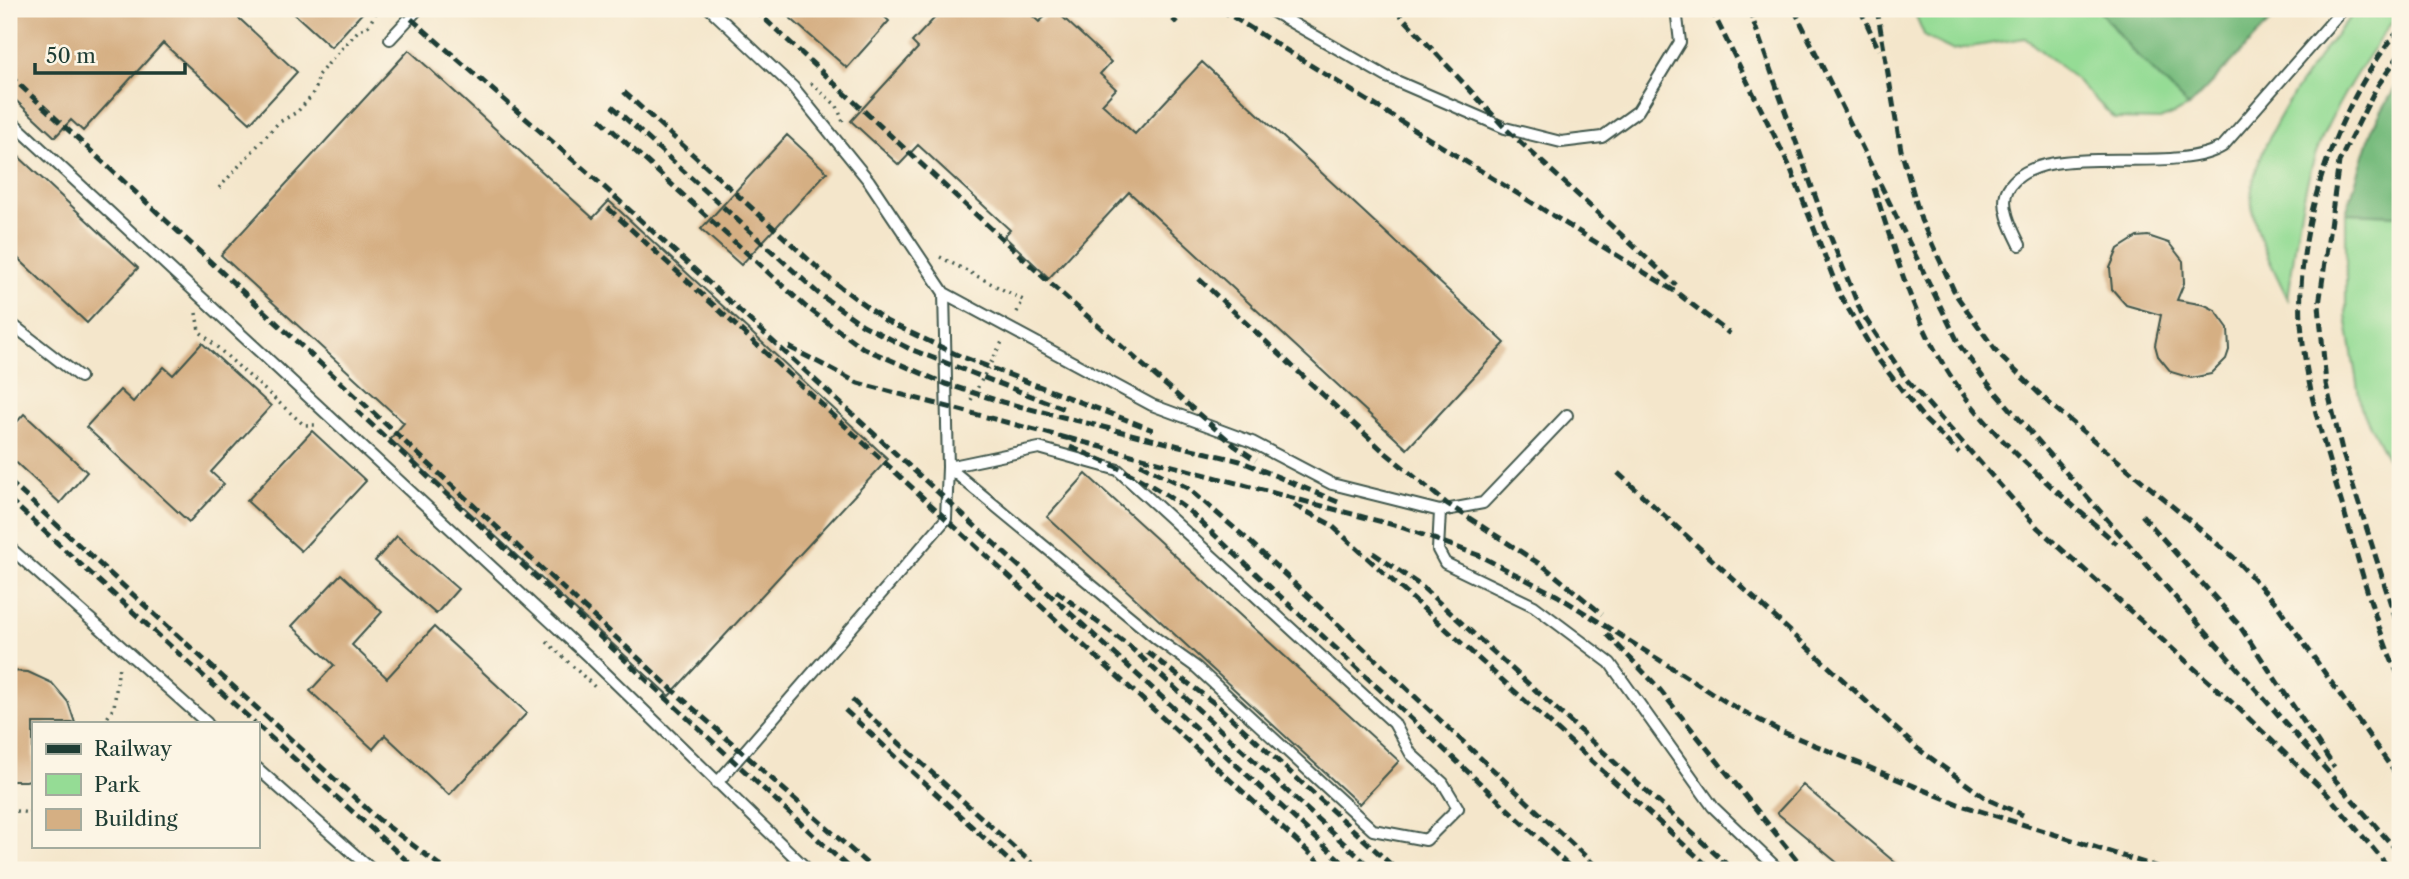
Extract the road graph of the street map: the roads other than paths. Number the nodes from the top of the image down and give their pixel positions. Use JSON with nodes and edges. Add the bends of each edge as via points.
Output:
{"nodes":[{"id":1,"x":418,"y":9,"type":"edge"},
{"id":2,"x":710,"y":9,"type":"edge"},
{"id":3,"x":1268,"y":9,"type":"edge"},
{"id":4,"x":1676,"y":9,"type":"edge"},
{"id":5,"x":2343,"y":9,"type":"edge"},
{"id":6,"x":390,"y":39,"type":"dead end"},
{"id":7,"x":9,"y":118,"type":"edge"},
{"id":8,"x":2020,"y":246,"type":"dead end"},
{"id":9,"x":944,"y":292,"type":"junction"},
{"id":10,"x":9,"y":322,"type":"edge"},
{"id":11,"x":80,"y":377,"type":"dead end"},
{"id":12,"x":1567,"y":415,"type":"dead end"},
{"id":13,"x":948,"y":467,"type":"junction"},
{"id":14,"x":1440,"y":511,"type":"junction"},
{"id":15,"x":9,"y":547,"type":"edge"},
{"id":16,"x":206,"y":722,"type":"edge"},
{"id":17,"x":259,"y":770,"type":"edge"},
{"id":18,"x":717,"y":783,"type":"junction"},
{"id":19,"x":372,"y":870,"type":"edge"},
{"id":20,"x":807,"y":870,"type":"edge"},
{"id":21,"x":1779,"y":870,"type":"edge"}],
"edges":[{"from":1,"to":6,"type":"lane"},
{"from":2,"to":9,"type":"lane","via":[[793,87],[869,181]]},
{"from":3,"to":4,"type":"lane","via":[[1387,76],[1505,128],[1561,142],[1602,137],[1638,111],[1680,42]]},
{"from":5,"to":8,"type":"lane","via":[[2223,146],[2208,155],[2160,161],[2058,162],[2020,177],[2007,190],[2006,202]]},
{"from":7,"to":18,"type":"lane","via":[[591,659]]},
{"from":9,"to":13,"type":"lane"},
{"from":9,"to":14,"type":"lane","via":[[1152,405],[1252,442],[1332,484]]},
{"from":10,"to":11,"type":"lane"},
{"from":12,"to":14,"type":"lane","via":[[1483,503]]},
{"from":13,"to":13,"type":"lane","via":[[1196,667],[1373,830],[1426,840],[1458,808],[1443,783],[1411,754],[1394,723],[1118,470],[1039,448]]},
{"from":13,"to":18,"type":"lane","via":[[946,519]]},
{"from":14,"to":21,"type":"lane","via":[[1438,550],[1445,564],[1534,606],[1609,663],[1713,807]]},
{"from":15,"to":16,"type":"lane"},
{"from":17,"to":19,"type":"lane"},
{"from":18,"to":20,"type":"lane"}]}
